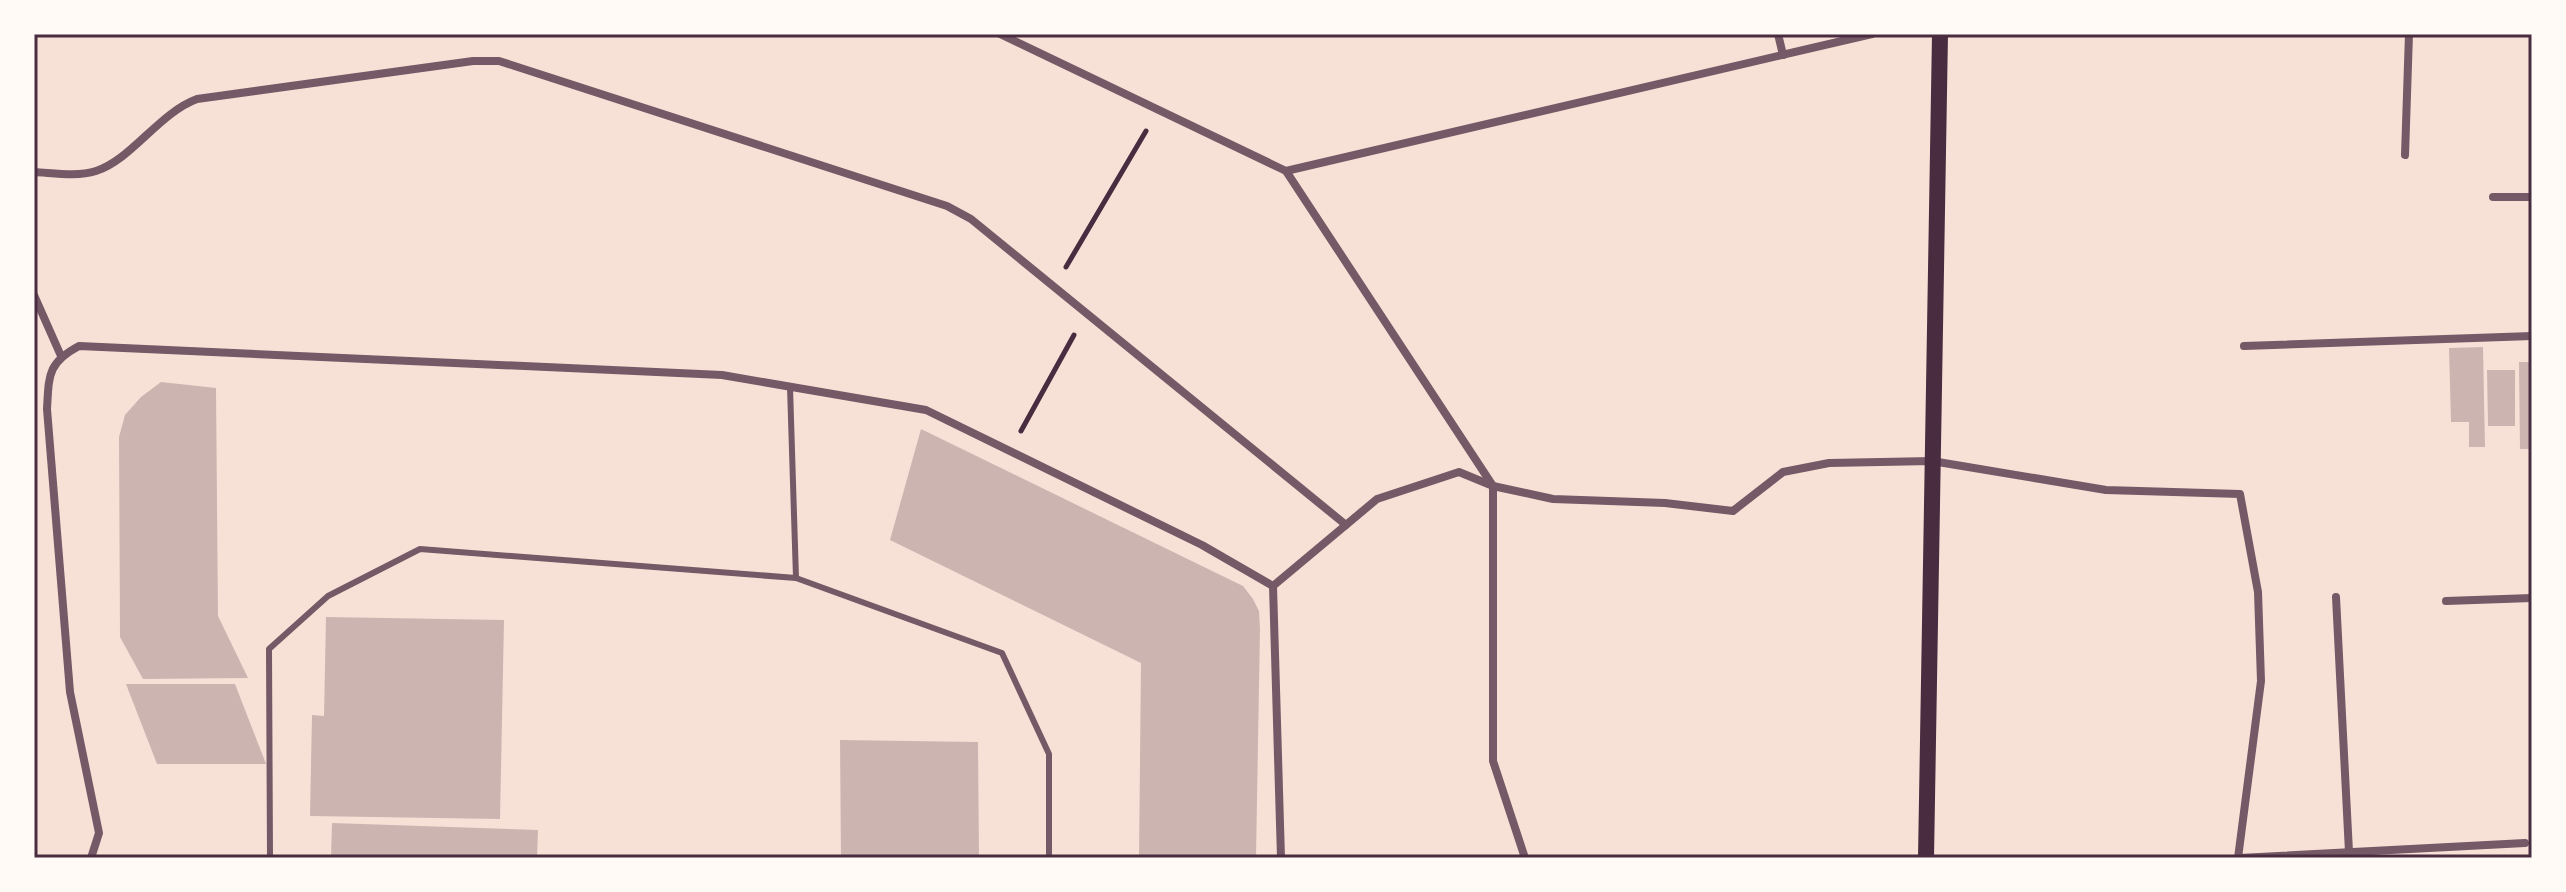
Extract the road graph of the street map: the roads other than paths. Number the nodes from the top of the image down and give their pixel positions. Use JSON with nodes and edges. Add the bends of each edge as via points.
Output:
{"nodes":[{"id":1,"x":1000,"y":34,"type":"edge"},
{"id":2,"x":1029,"y":34,"type":"edge"},
{"id":3,"x":1778,"y":34,"type":"edge"},
{"id":4,"x":1872,"y":34,"type":"edge"},
{"id":5,"x":1940,"y":34,"type":"edge"},
{"id":6,"x":2409,"y":34,"type":"edge"},
{"id":7,"x":1031,"y":48,"type":"junction"},
{"id":8,"x":1783,"y":55,"type":"junction"},
{"id":9,"x":2405,"y":155,"type":"dead end"},
{"id":10,"x":1286,"y":171,"type":"junction"},
{"id":11,"x":34,"y":172,"type":"edge"},
{"id":12,"x":2493,"y":197,"type":"dead end"},
{"id":13,"x":2532,"y":197,"type":"edge"},
{"id":14,"x":34,"y":295,"type":"edge"},
{"id":15,"x":2532,"y":336,"type":"edge"},
{"id":16,"x":2244,"y":346,"type":"dead end"},
{"id":17,"x":61,"y":356,"type":"junction"},
{"id":18,"x":790,"y":387,"type":"junction"},
{"id":19,"x":1932,"y":461,"type":"junction"},
{"id":20,"x":1493,"y":486,"type":"junction"},
{"id":21,"x":1346,"y":525,"type":"junction"},
{"id":22,"x":796,"y":578,"type":"junction"},
{"id":23,"x":1273,"y":586,"type":"junction"},
{"id":24,"x":2336,"y":597,"type":"dead end"},
{"id":25,"x":2532,"y":598,"type":"edge"},
{"id":26,"x":2446,"y":601,"type":"dead end"},
{"id":27,"x":2525,"y":843,"type":"dead end"},
{"id":28,"x":2349,"y":852,"type":"junction"},
{"id":29,"x":2315,"y":856,"type":"edge"},
{"id":30,"x":91,"y":858,"type":"edge"},
{"id":31,"x":270,"y":858,"type":"edge"},
{"id":32,"x":1049,"y":858,"type":"edge"},
{"id":33,"x":1281,"y":858,"type":"edge"},
{"id":34,"x":1525,"y":858,"type":"edge"},
{"id":35,"x":1926,"y":858,"type":"edge"},
{"id":36,"x":2238,"y":858,"type":"edge"}],
"edges":[{"from":1,"to":7,"type":"street"},
{"from":2,"to":7,"type":"street"},
{"from":3,"to":8,"type":"street"},
{"from":4,"to":8,"type":"street"},
{"from":5,"to":19,"type":"main road"},
{"from":6,"to":9,"type":"street"},
{"from":7,"to":10,"type":"street"},
{"from":8,"to":10,"type":"street"},
{"from":10,"to":20,"type":"street"},
{"from":11,"to":21,"type":"street","via":[[98,170],[181,104],[197,99],[499,61],[947,206],[971,219]]},
{"from":12,"to":13,"type":"street"},
{"from":14,"to":17,"type":"street"},
{"from":15,"to":16,"type":"street"},
{"from":17,"to":18,"type":"street","via":[[79,346],[722,375]]},
{"from":17,"to":30,"type":"street","via":[[49,373],[47,409],[70,692],[99,833]]},
{"from":18,"to":22,"type":"lane"},
{"from":18,"to":23,"type":"street","via":[[926,410],[1202,545]]},
{"from":19,"to":20,"type":"street","via":[[1829,463],[1783,472],[1733,511],[1553,499]]},
{"from":19,"to":35,"type":"main road"},
{"from":19,"to":36,"type":"street","via":[[2106,490],[2240,494],[2258,592],[2261,681]]},
{"from":20,"to":21,"type":"street","via":[[1459,472],[1377,499]]},
{"from":20,"to":34,"type":"street","via":[[1493,761]]},
{"from":21,"to":23,"type":"street"},
{"from":22,"to":31,"type":"lane","via":[[420,549],[328,596],[269,649]]},
{"from":22,"to":32,"type":"lane","via":[[1002,653],[1049,754]]},
{"from":23,"to":33,"type":"street"},
{"from":24,"to":28,"type":"street"},
{"from":25,"to":26,"type":"street"},
{"from":27,"to":28,"type":"street"},
{"from":28,"to":29,"type":"street"},
{"from":29,"to":36,"type":"street"}]}
